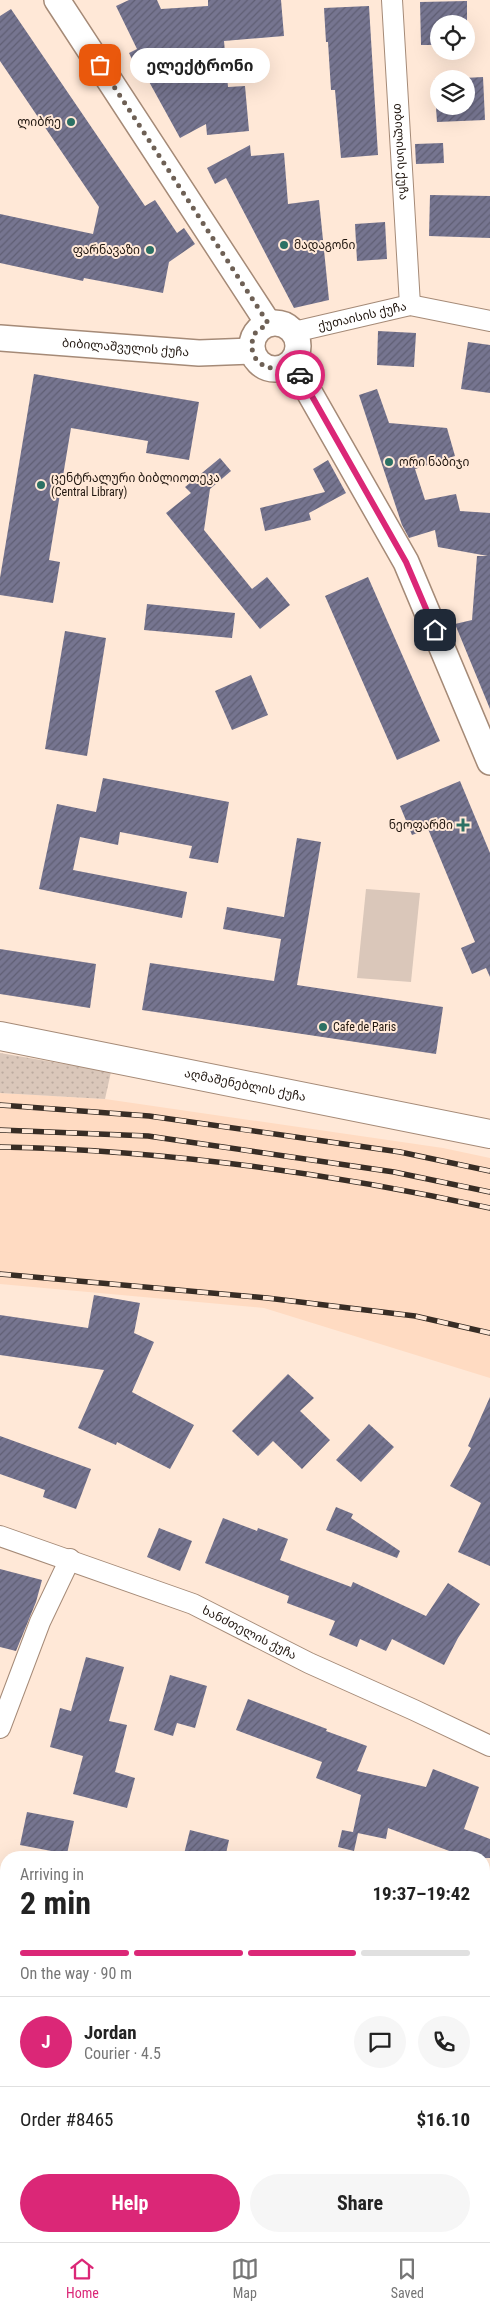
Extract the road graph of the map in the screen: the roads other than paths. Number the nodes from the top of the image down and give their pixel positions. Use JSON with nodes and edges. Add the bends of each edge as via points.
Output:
{"nodes":[{"id":1,"x":58,"y":0,"type":"edge"},
{"id":2,"x":392,"y":0,"type":"edge"},
{"id":3,"x":410,"y":305,"type":"junction"},
{"id":4,"x":490,"y":321,"type":"edge"},
{"id":5,"x":268,"y":323,"type":"junction"},
{"id":6,"x":294,"y":332,"type":"junction"},
{"id":7,"x":0,"y":338,"type":"edge"},
{"id":8,"x":252,"y":351,"type":"junction"},
{"id":9,"x":292,"y":362,"type":"junction"},
{"id":10,"x":490,"y":762,"type":"edge"},
{"id":11,"x":0,"y":1036,"type":"edge"},
{"id":12,"x":490,"y":1134,"type":"edge"},
{"id":13,"x":0,"y":1536,"type":"edge"},
{"id":14,"x":70,"y":1559,"type":"junction"},
{"id":15,"x":0,"y":1728,"type":"edge"},
{"id":16,"x":490,"y":1746,"type":"edge"}],
"edges":[{"from":1,"to":5,"type":"street"},
{"from":2,"to":3,"type":"street","name":"თბილისის ქუჩა"},
{"from":3,"to":4,"type":"street","name":"ქუთაისის ქუჩა"},
{"from":3,"to":6,"type":"street","name":"ქუთაისის ქუჩა"},
{"from":5,"to":6,"type":"street","via":[[282,323]]},
{"from":5,"to":8,"type":"street","via":[[254,334]]},
{"from":6,"to":9,"type":"street","via":[[298,347]]},
{"from":7,"to":8,"type":"street","name":"ბიბილაშვულის ქუჩა","via":[[199,353]]},
{"from":8,"to":9,"type":"street","via":[[261,365],[268,368],[285,367]]},
{"from":9,"to":10,"type":"street","via":[[406,562]]},
{"from":11,"to":12,"type":"main road","name":"აღმაშენებლის ქუჩა"},
{"from":13,"to":14,"type":"street","name":"ხანძთელის ქუჩა"},
{"from":14,"to":15,"type":"street","via":[[40,1622]]},
{"from":14,"to":16,"type":"street","name":"ხანძთელის ქუჩა","via":[[193,1604],[309,1663]]}]}
